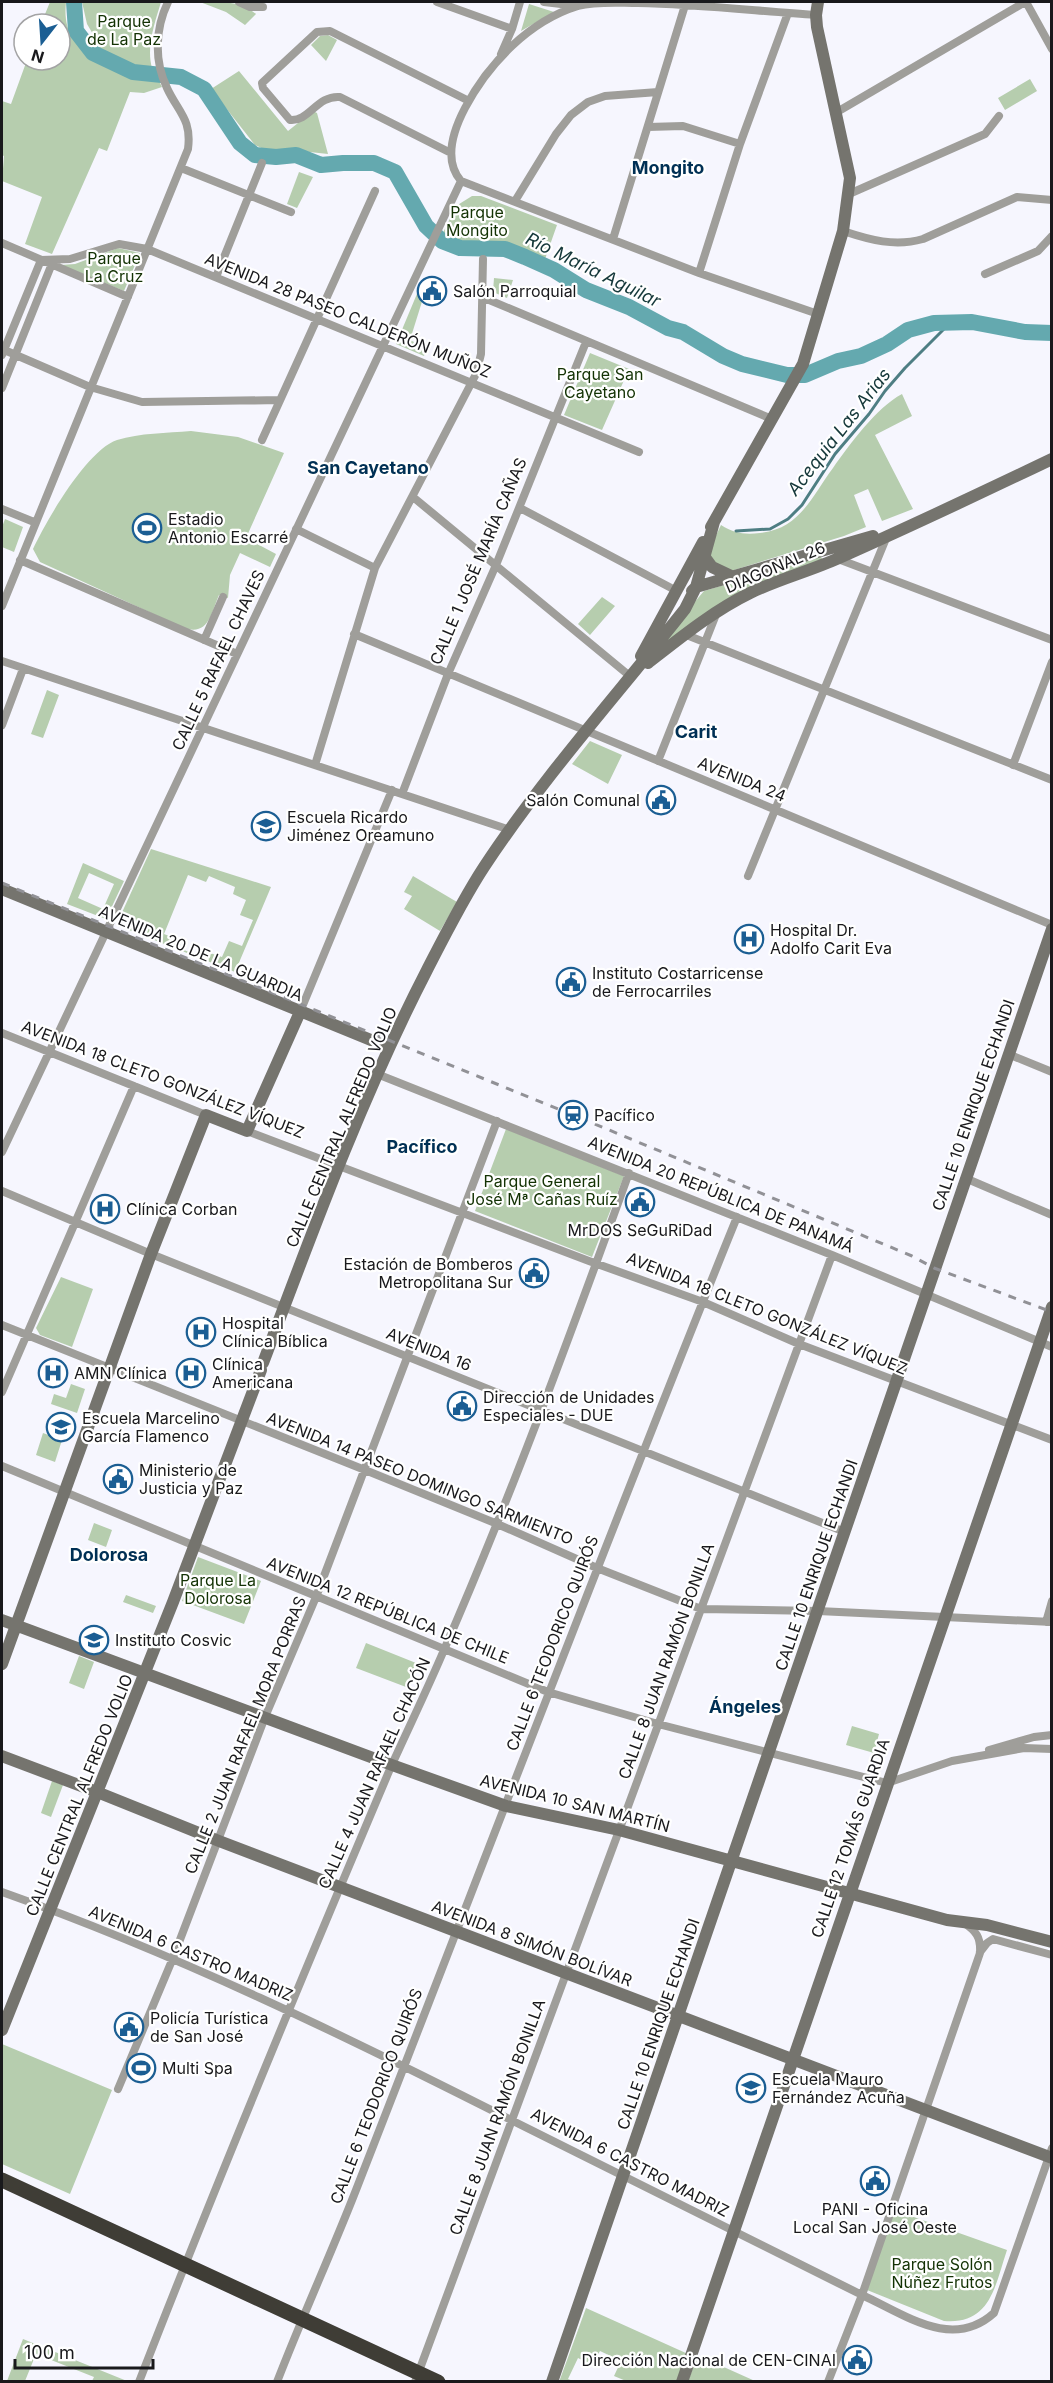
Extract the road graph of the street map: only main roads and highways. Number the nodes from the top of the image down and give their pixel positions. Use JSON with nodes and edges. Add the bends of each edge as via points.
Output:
{"nodes":[{"id":1,"x":2,"y":2180,"type":"edge"},
{"id":2,"x":416,"y":2377,"type":"edge"},
{"id":3,"x":438,"y":2382,"type":"edge"}],
"edges":[{"from":1,"to":2,"type":"highway","via":[[302,2319]]},
{"from":2,"to":3,"type":"highway"}]}
